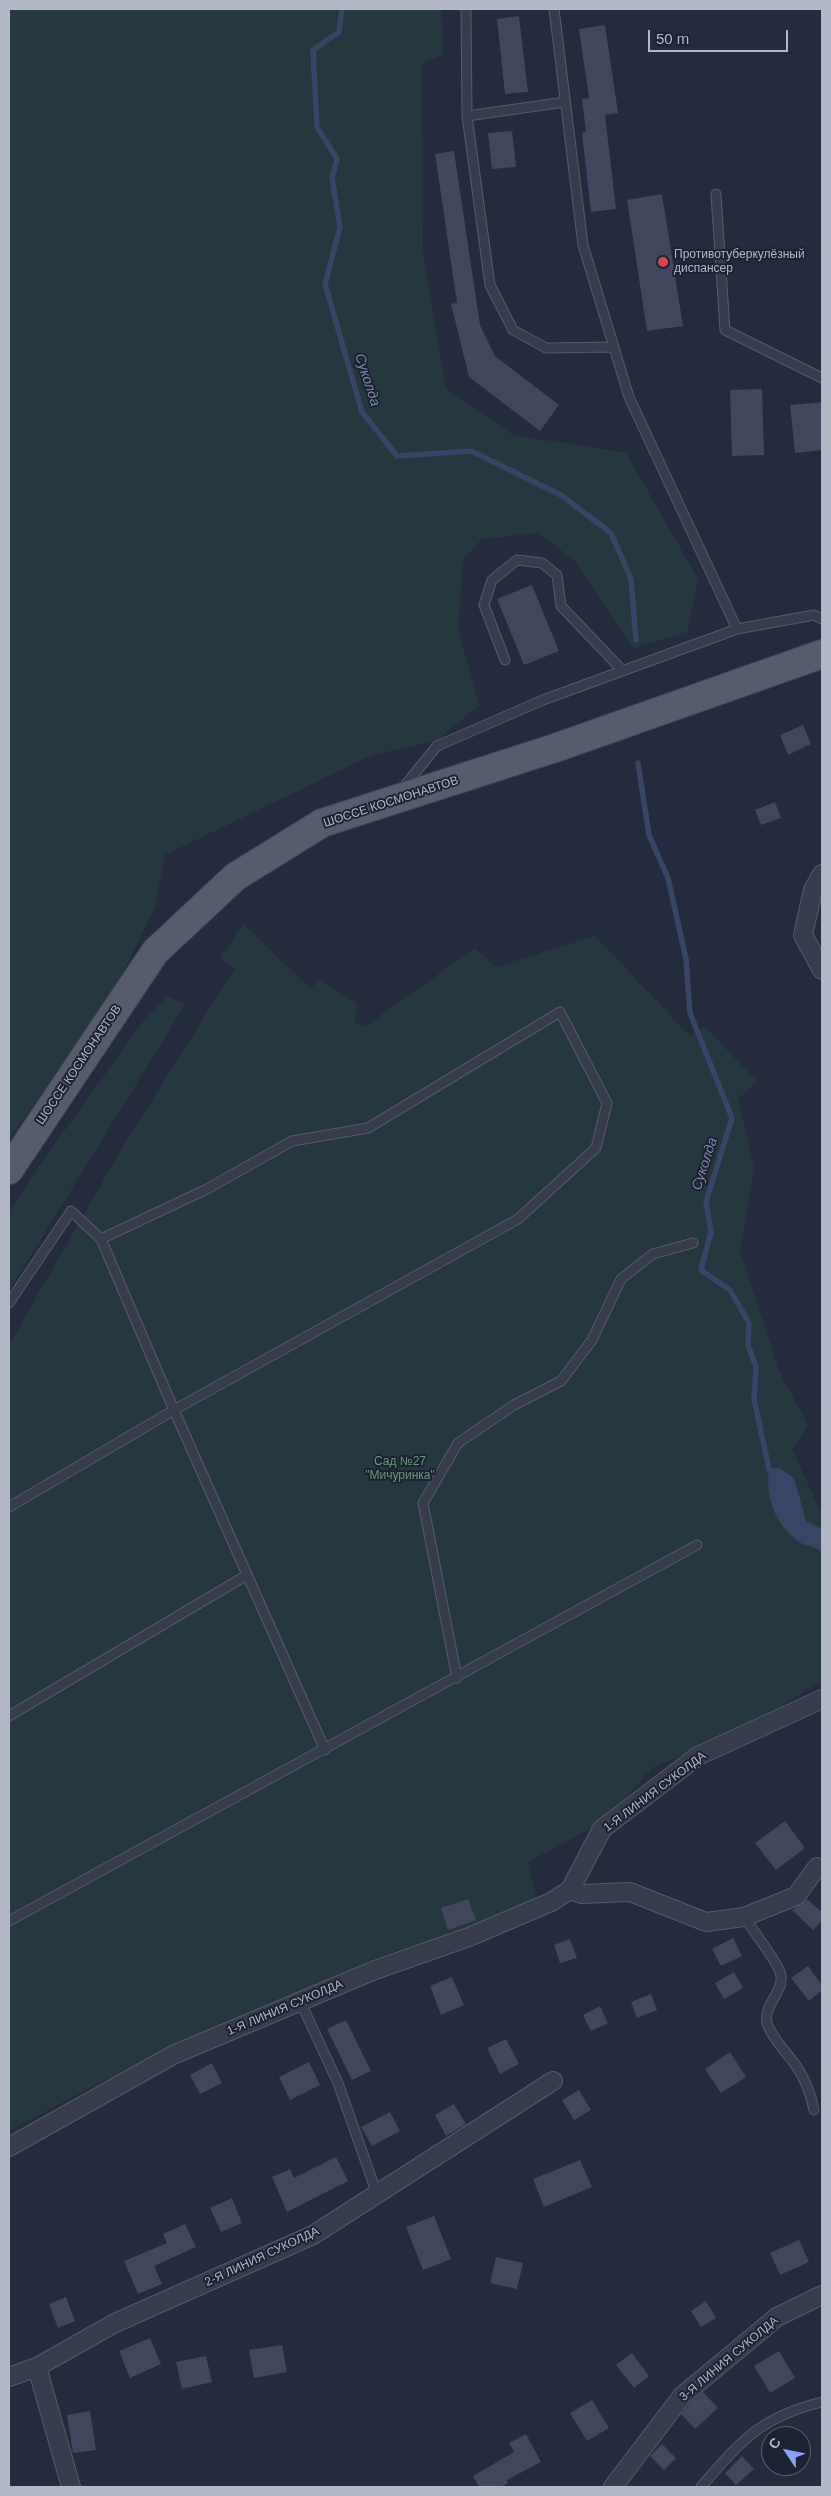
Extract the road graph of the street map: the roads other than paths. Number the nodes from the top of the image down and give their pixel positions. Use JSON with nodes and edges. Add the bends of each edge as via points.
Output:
{"nodes":[{"id":1,"x":466,"y":9,"type":"edge"},
{"id":2,"x":554,"y":9,"type":"edge"},
{"id":3,"x":565,"y":102,"type":"junction"},
{"id":4,"x":468,"y":116,"type":"junction"},
{"id":5,"x":716,"y":194,"type":"dead end"},
{"id":6,"x":614,"y":347,"type":"junction"},
{"id":7,"x":822,"y":378,"type":"edge"},
{"id":8,"x":822,"y":619,"type":"edge"},
{"id":9,"x":737,"y":629,"type":"junction"},
{"id":10,"x":822,"y":654,"type":"edge"},
{"id":11,"x":505,"y":660,"type":"dead end"},
{"id":12,"x":623,"y":671,"type":"junction"},
{"id":13,"x":392,"y":801,"type":"junction"},
{"id":14,"x":822,"y":874,"type":"edge"},
{"id":15,"x":822,"y":970,"type":"edge"},
{"id":16,"x":9,"y":1170,"type":"edge"},
{"id":17,"x":101,"y":1240,"type":"junction"},
{"id":18,"x":693,"y":1243,"type":"dead end"},
{"id":19,"x":9,"y":1303,"type":"edge"},
{"id":20,"x":174,"y":1410,"type":"junction"},
{"id":21,"x":9,"y":1507,"type":"edge"},
{"id":22,"x":697,"y":1545,"type":"dead end"},
{"id":23,"x":247,"y":1576,"type":"junction"},
{"id":24,"x":457,"y":1678,"type":"junction"},
{"id":25,"x":822,"y":1699,"type":"edge"},
{"id":26,"x":9,"y":1716,"type":"edge"},
{"id":27,"x":324,"y":1750,"type":"junction"},
{"id":28,"x":817,"y":1867,"type":"dead end"},
{"id":29,"x":570,"y":1890,"type":"junction"},
{"id":30,"x":744,"y":1917,"type":"junction"},
{"id":31,"x":9,"y":1921,"type":"edge"},
{"id":32,"x":300,"y":2001,"type":"junction"},
{"id":33,"x":553,"y":2081,"type":"dead end"},
{"id":34,"x":814,"y":2110,"type":"dead end"},
{"id":35,"x":9,"y":2147,"type":"edge"},
{"id":36,"x":377,"y":2194,"type":"junction"},
{"id":37,"x":822,"y":2295,"type":"edge"},
{"id":38,"x":37,"y":2367,"type":"junction"},
{"id":39,"x":9,"y":2377,"type":"edge"},
{"id":40,"x":822,"y":2402,"type":"edge"},
{"id":41,"x":71,"y":2487,"type":"edge"},
{"id":42,"x":613,"y":2487,"type":"edge"},
{"id":43,"x":701,"y":2487,"type":"edge"}],
"edges":[{"from":1,"to":4,"type":"lane"},
{"from":2,"to":3,"type":"lane"},
{"from":3,"to":4,"type":"lane"},
{"from":3,"to":6,"type":"lane","via":[[583,245]]},
{"from":4,"to":6,"type":"lane","via":[[490,284],[513,330],[546,348]]},
{"from":5,"to":7,"type":"lane","via":[[725,330]]},
{"from":6,"to":9,"type":"lane","via":[[629,398]]},
{"from":8,"to":9,"type":"lane","via":[[814,615]]},
{"from":9,"to":12,"type":"lane"},
{"from":10,"to":13,"type":"main road","name":"ШОССЕ КОСМОНАВТОВ","via":[[555,748]]},
{"from":11,"to":12,"type":"lane","via":[[484,605],[492,580],[517,560],[542,563],[557,575],[561,606]]},
{"from":12,"to":13,"type":"lane","via":[[543,700],[437,746]]},
{"from":13,"to":16,"type":"main road","name":"ШОССЕ КОСМОНАВТОВ","via":[[322,823],[235,877],[154,952]]},
{"from":14,"to":15,"type":"street","via":[[813,890],[803,936]]},
{"from":17,"to":19,"type":"lane","via":[[71,1211]]},
{"from":17,"to":20,"type":"lane"},
{"from":17,"to":20,"type":"lane","via":[[207,1189],[292,1141],[368,1128],[560,1012],[607,1104],[596,1148],[518,1219]]},
{"from":18,"to":24,"type":"lane","via":[[653,1254],[621,1279],[592,1340],[561,1381],[514,1405],[458,1443],[423,1503]]},
{"from":20,"to":21,"type":"lane"},
{"from":20,"to":23,"type":"lane"},
{"from":22,"to":24,"type":"lane"},
{"from":23,"to":26,"type":"lane"},
{"from":23,"to":27,"type":"lane"},
{"from":24,"to":27,"type":"lane"},
{"from":25,"to":29,"type":"street","name":"1-Я ЛИНИЯ СУКОЛДА","via":[[698,1756],[609,1823],[602,1829]]},
{"from":27,"to":31,"type":"lane"},
{"from":28,"to":30,"type":"street","via":[[796,1896]]},
{"from":29,"to":30,"type":"street","via":[[582,1894],[630,1892],[706,1922]]},
{"from":29,"to":32,"type":"street","name":"1-Я ЛИНИЯ СУКОЛДА","via":[[551,1902],[469,1937]]},
{"from":30,"to":34,"type":"lane","via":[[780,1972],[781,1984],[766,2019],[810,2091]]},
{"from":32,"to":35,"type":"street","name":"1-Я ЛИНИЯ СУКОЛДА","via":[[173,2055]]},
{"from":32,"to":36,"type":"lane","via":[[338,2083]]},
{"from":33,"to":36,"type":"street","name":"2-Я ЛИНИЯ СУКОЛДА"},
{"from":36,"to":38,"type":"street","name":"2-Я ЛИНИЯ СУКОЛДА","via":[[313,2236],[115,2323]]},
{"from":37,"to":42,"type":"street","name":"3-Я ЛИНИЯ СУКОЛДА","via":[[778,2317],[682,2396]]},
{"from":38,"to":39,"type":"street","name":"2-Я ЛИНИЯ СУКОЛДА"},
{"from":38,"to":41,"type":"street"},
{"from":40,"to":43,"type":"lane","via":[[785,2414],[756,2430],[729,2453]]}]}
